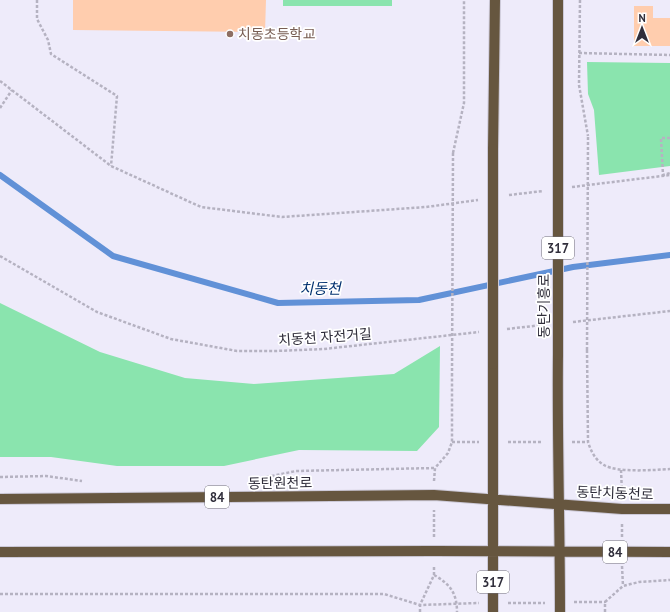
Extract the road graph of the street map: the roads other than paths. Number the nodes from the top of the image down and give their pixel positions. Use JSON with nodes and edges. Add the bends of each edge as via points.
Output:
{"nodes":[{"id":1,"x":495,"y":0,"type":"edge"},
{"id":2,"x":558,"y":0,"type":"edge"},
{"id":3,"x":0,"y":499,"type":"edge"},
{"id":4,"x":493,"y":499,"type":"junction"},
{"id":5,"x":560,"y":504,"type":"junction"},
{"id":6,"x":670,"y":509,"type":"edge"},
{"id":7,"x":0,"y":552,"type":"edge"},
{"id":8,"x":493,"y":552,"type":"junction"},
{"id":9,"x":560,"y":552,"type":"junction"},
{"id":10,"x":670,"y":552,"type":"edge"},
{"id":11,"x":560,"y":607,"type":"edge"},
{"id":12,"x":493,"y":608,"type":"edge"}],
"edges":[{"from":1,"to":4,"type":"main road","number":"317","bridge":true},
{"from":2,"to":5,"type":"main road","name":"동탄기흥로","number":"317","bridge":true,"via":[[557,442]]},
{"from":3,"to":4,"type":"main road","name":"동탄원천로","number":"84","via":[[434,495]]},
{"from":4,"to":5,"type":"main road","name":"동탄원천로","number":"84"},
{"from":4,"to":8,"type":"main road","number":"317"},
{"from":5,"to":6,"type":"main road","name":"동탄치동천로","number":"84","via":[[622,509]]},
{"from":5,"to":9,"type":"main road","name":"동탄기흥로","number":"317"},
{"from":7,"to":8,"type":"main road","number":"84"},
{"from":8,"to":9,"type":"main road","number":"84"},
{"from":8,"to":12,"type":"main road","number":"317"},
{"from":9,"to":10,"type":"main road","number":"84"},
{"from":9,"to":11,"type":"main road","name":"동탄기흥로","number":"317"}]}
